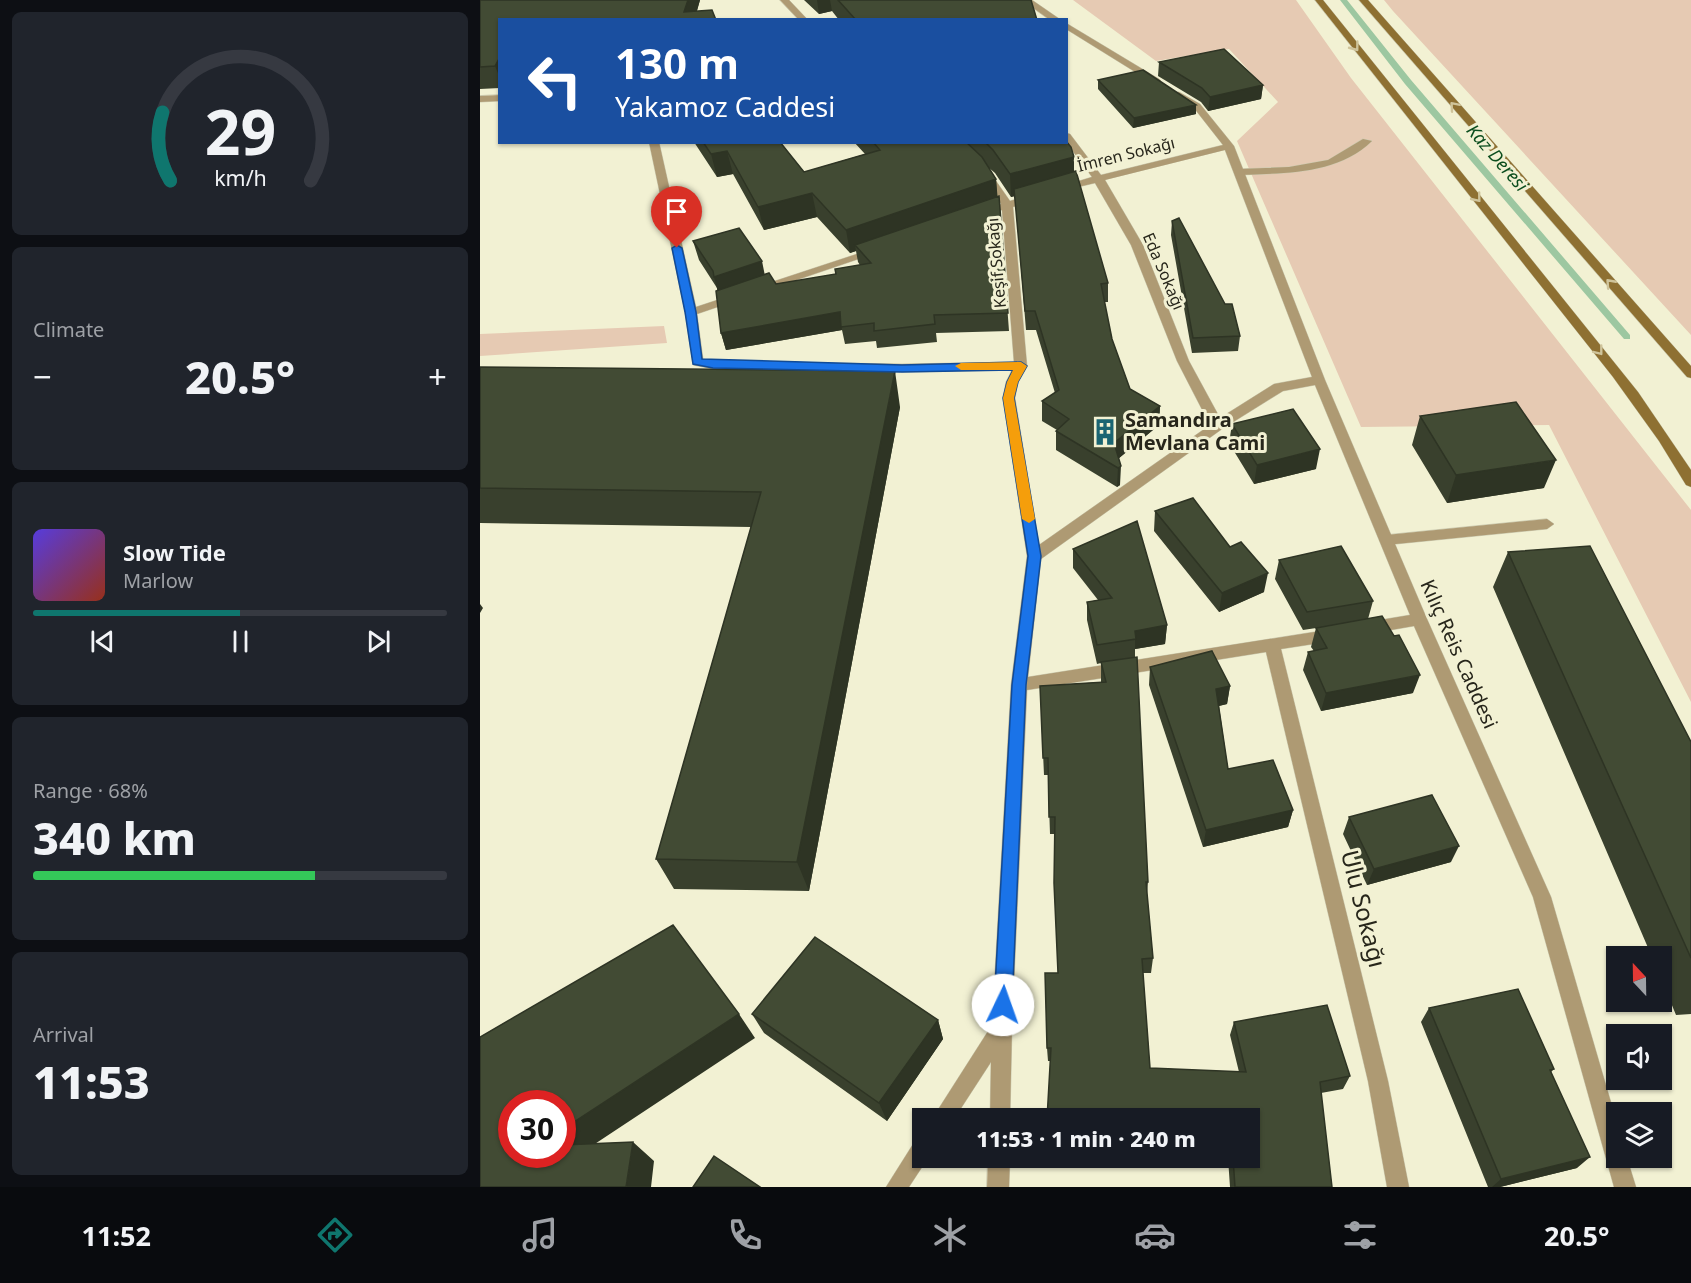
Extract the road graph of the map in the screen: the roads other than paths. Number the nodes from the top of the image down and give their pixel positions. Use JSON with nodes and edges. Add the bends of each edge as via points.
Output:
{"nodes":[{"id":1,"x":784,"y":0,"type":"edge"},
{"id":2,"x":1026,"y":0,"type":"edge"},
{"id":3,"x":1319,"y":0,"type":"edge"},
{"id":4,"x":1363,"y":0,"type":"edge"},
{"id":5,"x":802,"y":18,"type":"edge"},
{"id":6,"x":1054,"y":18,"type":"edge"},
{"id":7,"x":1068,"y":27,"type":"edge"},
{"id":8,"x":498,"y":98,"type":"edge"},
{"id":9,"x":480,"y":99,"type":"edge"},
{"id":10,"x":1068,"y":139,"type":"edge"},
{"id":11,"x":1367,"y":141,"type":"dead end"},
{"id":12,"x":654,"y":144,"type":"edge"},
{"id":13,"x":1229,"y":146,"type":"junction"},
{"id":14,"x":973,"y":161,"type":"edge"},
{"id":15,"x":1239,"y":172,"type":"junction"},
{"id":16,"x":1098,"y":178,"type":"junction"},
{"id":17,"x":1007,"y":204,"type":"junction"},
{"id":18,"x":974,"y":216,"type":"edge"},
{"id":19,"x":884,"y":248,"type":"edge"},
{"id":20,"x":691,"y":312,"type":"junction"},
{"id":21,"x":1021,"y":366,"type":"junction"},
{"id":22,"x":1691,"y":374,"type":"edge"},
{"id":23,"x":1319,"y":380,"type":"junction"},
{"id":24,"x":1217,"y":426,"type":"junction"},
{"id":25,"x":1691,"y":482,"type":"edge"},
{"id":26,"x":1547,"y":524,"type":"dead end"},
{"id":27,"x":1386,"y":540,"type":"junction"},
{"id":28,"x":1034,"y":556,"type":"junction"},
{"id":29,"x":1419,"y":619,"type":"junction"},
{"id":30,"x":1272,"y":645,"type":"junction"},
{"id":31,"x":1019,"y":685,"type":"junction"},
{"id":32,"x":1002,"y":1027,"type":"junction"},
{"id":33,"x":949,"y":1108,"type":"edge"},
{"id":34,"x":1000,"y":1108,"type":"edge"},
{"id":35,"x":912,"y":1164,"type":"edge"},
{"id":36,"x":999,"y":1168,"type":"edge"},
{"id":37,"x":897,"y":1187,"type":"edge"},
{"id":38,"x":998,"y":1187,"type":"edge"},
{"id":39,"x":1398,"y":1187,"type":"edge"},
{"id":40,"x":1625,"y":1187,"type":"edge"}],
"edges":[{"from":1,"to":5,"type":"street"},
{"from":2,"to":6,"type":"street"},
{"from":3,"to":25,"type":"main road","one_way":true,"via":[[1634,395]]},
{"from":22,"to":4,"type":"main road","one_way":true},
{"from":7,"to":13,"type":"street","name":"Kılıç Reis Caddesi","via":[[1197,106]]},
{"from":8,"to":9,"type":"street"},
{"from":10,"to":16,"type":"street","name":"Eda Sokağı"},
{"from":11,"to":15,"type":"street","via":[[1331,163]]},
{"from":12,"to":20,"type":"street"},
{"from":13,"to":15,"type":"street","name":"Kılıç Reis Caddesi"},
{"from":13,"to":16,"type":"street","name":"İmren Sokağı"},
{"from":14,"to":17,"type":"street","name":"Keşif Sokağı"},
{"from":15,"to":23,"type":"street","name":"Kılıç Reis Caddesi"},
{"from":16,"to":17,"type":"street","name":"İmren Sokağı"},
{"from":16,"to":24,"type":"street","name":"Eda Sokağı","via":[[1137,245],[1183,361]]},
{"from":17,"to":18,"type":"street","name":"İmren Sokağı"},
{"from":17,"to":21,"type":"street","name":"Keşif Sokağı"},
{"from":19,"to":20,"type":"street"},
{"from":20,"to":21,"type":"street","via":[[697,362],[713,365]]},
{"from":21,"to":28,"type":"street","via":[[1009,398]]},
{"from":23,"to":24,"type":"street","via":[[1280,387]]},
{"from":23,"to":27,"type":"street","name":"Kılıç Reis Caddesi"},
{"from":24,"to":28,"type":"street"},
{"from":26,"to":27,"type":"street"},
{"from":27,"to":29,"type":"street","name":"Kılıç Reis Caddesi"},
{"from":28,"to":31,"type":"street"},
{"from":29,"to":30,"type":"street"},
{"from":29,"to":40,"type":"street","name":"Kılıç Reis Caddesi","via":[[1542,897]]},
{"from":30,"to":31,"type":"street"},
{"from":30,"to":39,"type":"street","name":"Ulu Sokağı","via":[[1378,1081]]},
{"from":31,"to":32,"type":"street"},
{"from":32,"to":33,"type":"street"},
{"from":32,"to":34,"type":"street"},
{"from":35,"to":37,"type":"street"},
{"from":36,"to":38,"type":"street"}]}
